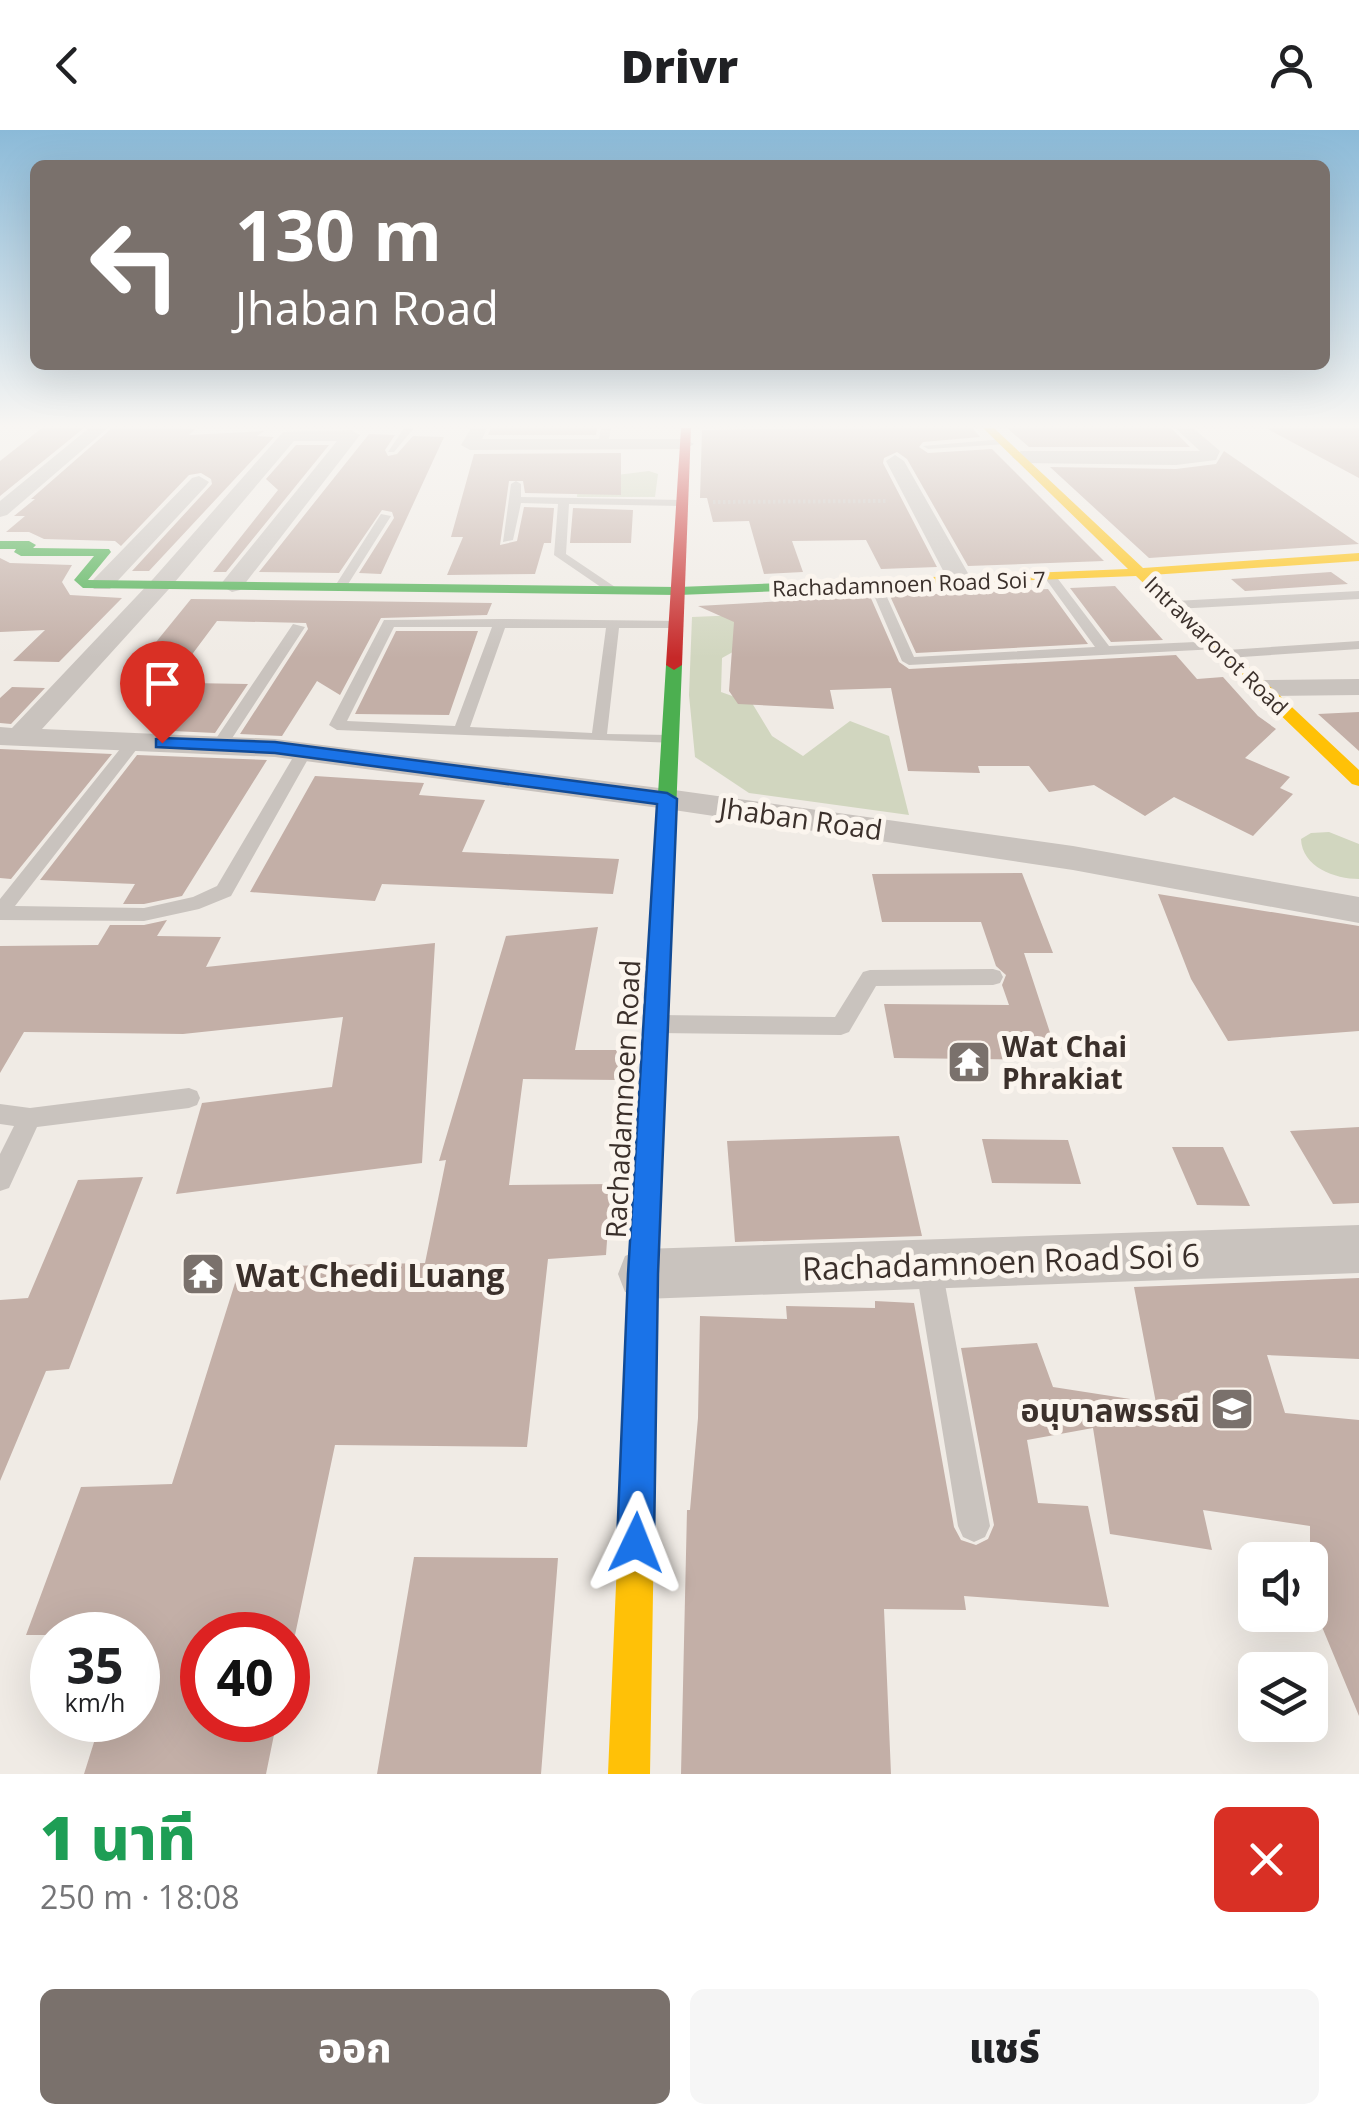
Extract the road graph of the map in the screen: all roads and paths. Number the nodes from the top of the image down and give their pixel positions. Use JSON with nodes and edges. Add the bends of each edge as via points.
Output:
{"nodes":[{"id":1,"x":178,"y":505,"type":"edge"},
{"id":2,"x":230,"y":505,"type":"edge"},
{"id":3,"x":295,"y":505,"type":"edge"},
{"id":4,"x":515,"y":505,"type":"edge"},
{"id":5,"x":564,"y":505,"type":"edge"},
{"id":6,"x":682,"y":505,"type":"edge"},
{"id":7,"x":919,"y":505,"type":"edge"},
{"id":8,"x":1070,"y":505,"type":"edge"},
{"id":9,"x":386,"y":516,"type":"dead end"},
{"id":10,"x":507,"y":540,"type":"dead end"},
{"id":11,"x":7,"y":550,"type":"edge"},
{"id":12,"x":1359,"y":558,"type":"edge"},
{"id":13,"x":1140,"y":572,"type":"junction"},
{"id":14,"x":1051,"y":578,"type":"junction"},
{"id":15,"x":961,"y":582,"type":"junction"},
{"id":16,"x":102,"y":584,"type":"junction"},
{"id":17,"x":161,"y":584,"type":"junction"},
{"id":18,"x":232,"y":584,"type":"junction"},
{"id":19,"x":341,"y":586,"type":"junction"},
{"id":20,"x":876,"y":586,"type":"junction"},
{"id":21,"x":612,"y":590,"type":"junction"},
{"id":22,"x":678,"y":590,"type":"junction"},
{"id":23,"x":1359,"y":595,"type":"edge"},
{"id":24,"x":1175,"y":605,"type":"junction"},
{"id":25,"x":500,"y":623,"type":"junction"},
{"id":26,"x":613,"y":624,"type":"junction"},
{"id":27,"x":676,"y":624,"type":"junction"},
{"id":28,"x":298,"y":627,"type":"dead end"},
{"id":29,"x":1359,"y":645,"type":"edge"},
{"id":30,"x":1222,"y":650,"type":"junction"},
{"id":31,"x":1105,"y":651,"type":"junction"},
{"id":32,"x":1359,"y":687,"type":"edge"},
{"id":33,"x":1262,"y":688,"type":"junction"},
{"id":34,"x":337,"y":725,"type":"junction"},
{"id":35,"x":461,"y":731,"type":"junction"},
{"id":36,"x":10,"y":737,"type":"edge"},
{"id":37,"x":599,"y":738,"type":"junction"},
{"id":38,"x":670,"y":740,"type":"junction"},
{"id":39,"x":134,"y":742,"type":"junction"},
{"id":40,"x":219,"y":746,"type":"junction"},
{"id":41,"x":311,"y":752,"type":"junction"},
{"id":42,"x":1359,"y":780,"type":"edge"},
{"id":43,"x":667,"y":799,"type":"junction"},
{"id":44,"x":1359,"y":910,"type":"edge"},
{"id":45,"x":0,"y":912,"type":"edge"},
{"id":46,"x":993,"y":977,"type":"dead end"},
{"id":47,"x":656,"y":1024,"type":"junction"},
{"id":48,"x":190,"y":1098,"type":"dead end"},
{"id":49,"x":0,"y":1114,"type":"edge"},
{"id":50,"x":30,"y":1118,"type":"junction"},
{"id":51,"x":0,"y":1180,"type":"edge"},
{"id":52,"x":1359,"y":1250,"type":"edge"},
{"id":53,"x":928,"y":1263,"type":"junction"},
{"id":54,"x":643,"y":1274,"type":"junction"},
{"id":55,"x":974,"y":1526,"type":"dead end"},
{"id":56,"x":629,"y":1774,"type":"edge"}],
"edges":[{"from":1,"to":16,"type":"street"},
{"from":2,"to":17,"type":"street"},
{"from":3,"to":18,"type":"street"},
{"from":4,"to":10,"type":"lane"},
{"from":5,"to":21,"type":"lane","via":[[560,556]]},
{"from":6,"to":22,"type":"street","name":"Rachadamnoen Road"},
{"from":7,"to":15,"type":"street"},
{"from":8,"to":13,"type":"street","name":"Intrawarorot Road"},
{"from":9,"to":19,"type":"lane"},
{"from":11,"to":16,"type":"street","via":[[104,552],[82,580]]},
{"from":12,"to":13,"type":"street","name":"Rachadamnoen Road Soi 7"},
{"from":13,"to":14,"type":"street","name":"Rachadamnoen Road Soi 7"},
{"from":13,"to":24,"type":"street","name":"Intrawarorot Road"},
{"from":14,"to":15,"type":"street","name":"Rachadamnoen Road Soi 7"},
{"from":14,"to":31,"type":"lane"},
{"from":15,"to":20,"type":"street","name":"Rachadamnoen Road Soi 7"},
{"from":16,"to":17,"type":"street","name":"Rachadamnoen Road Soi 7"},
{"from":17,"to":18,"type":"street","name":"Rachadamnoen Road Soi 7"},
{"from":17,"to":36,"type":"street"},
{"from":18,"to":19,"type":"street","name":"Rachadamnoen Road Soi 7"},
{"from":19,"to":21,"type":"street","name":"Rachadamnoen Road Soi 7"},
{"from":20,"to":22,"type":"street","name":"Rachadamnoen Road Soi 7"},
{"from":20,"to":31,"type":"lane","via":[[908,661]]},
{"from":21,"to":22,"type":"street","name":"Rachadamnoen Road Soi 7"},
{"from":22,"to":27,"type":"street","name":"Rachadamnoen Road"},
{"from":23,"to":24,"type":"lane"},
{"from":24,"to":30,"type":"street","name":"Intrawarorot Road"},
{"from":25,"to":26,"type":"lane"},
{"from":25,"to":34,"type":"lane","via":[[390,623]]},
{"from":25,"to":35,"type":"lane"},
{"from":26,"to":27,"type":"lane"},
{"from":26,"to":37,"type":"lane"},
{"from":27,"to":38,"type":"street","name":"Rachadamnoen Road"},
{"from":28,"to":40,"type":"lane"},
{"from":29,"to":30,"type":"lane"},
{"from":30,"to":31,"type":"lane"},
{"from":30,"to":33,"type":"street","name":"Intrawarorot Road"},
{"from":32,"to":33,"type":"street"},
{"from":33,"to":42,"type":"street","name":"Intrawarorot Road"},
{"from":34,"to":35,"type":"lane"},
{"from":34,"to":41,"type":"lane"},
{"from":35,"to":37,"type":"lane"},
{"from":36,"to":39,"type":"street","name":"Jhaban Road"},
{"from":37,"to":38,"type":"lane"},
{"from":38,"to":43,"type":"street","name":"Rachadamnoen Road"},
{"from":39,"to":40,"type":"street","name":"Jhaban Road"},
{"from":39,"to":45,"type":"lane"},
{"from":40,"to":41,"type":"street","name":"Jhaban Road"},
{"from":41,"to":43,"type":"street","name":"Jhaban Road"},
{"from":41,"to":45,"type":"lane","via":[[224,892],[206,902],[163,913]]},
{"from":43,"to":44,"type":"street","name":"Jhaban Road","via":[[1073,858]]},
{"from":43,"to":47,"type":"street","name":"Rachadamnoen Road"},
{"from":46,"to":47,"type":"lane","via":[[870,978],[840,1026]]},
{"from":47,"to":54,"type":"street","name":"Rachadamnoen Road"},
{"from":48,"to":50,"type":"lane"},
{"from":49,"to":50,"type":"lane"},
{"from":50,"to":51,"type":"lane"},
{"from":52,"to":53,"type":"street","name":"Rachadamnoen Road Soi 6"},
{"from":53,"to":54,"type":"street","name":"Rachadamnoen Road Soi 6"},
{"from":53,"to":55,"type":"lane"},
{"from":54,"to":56,"type":"street","name":"Rachadamnoen Road"}]}
